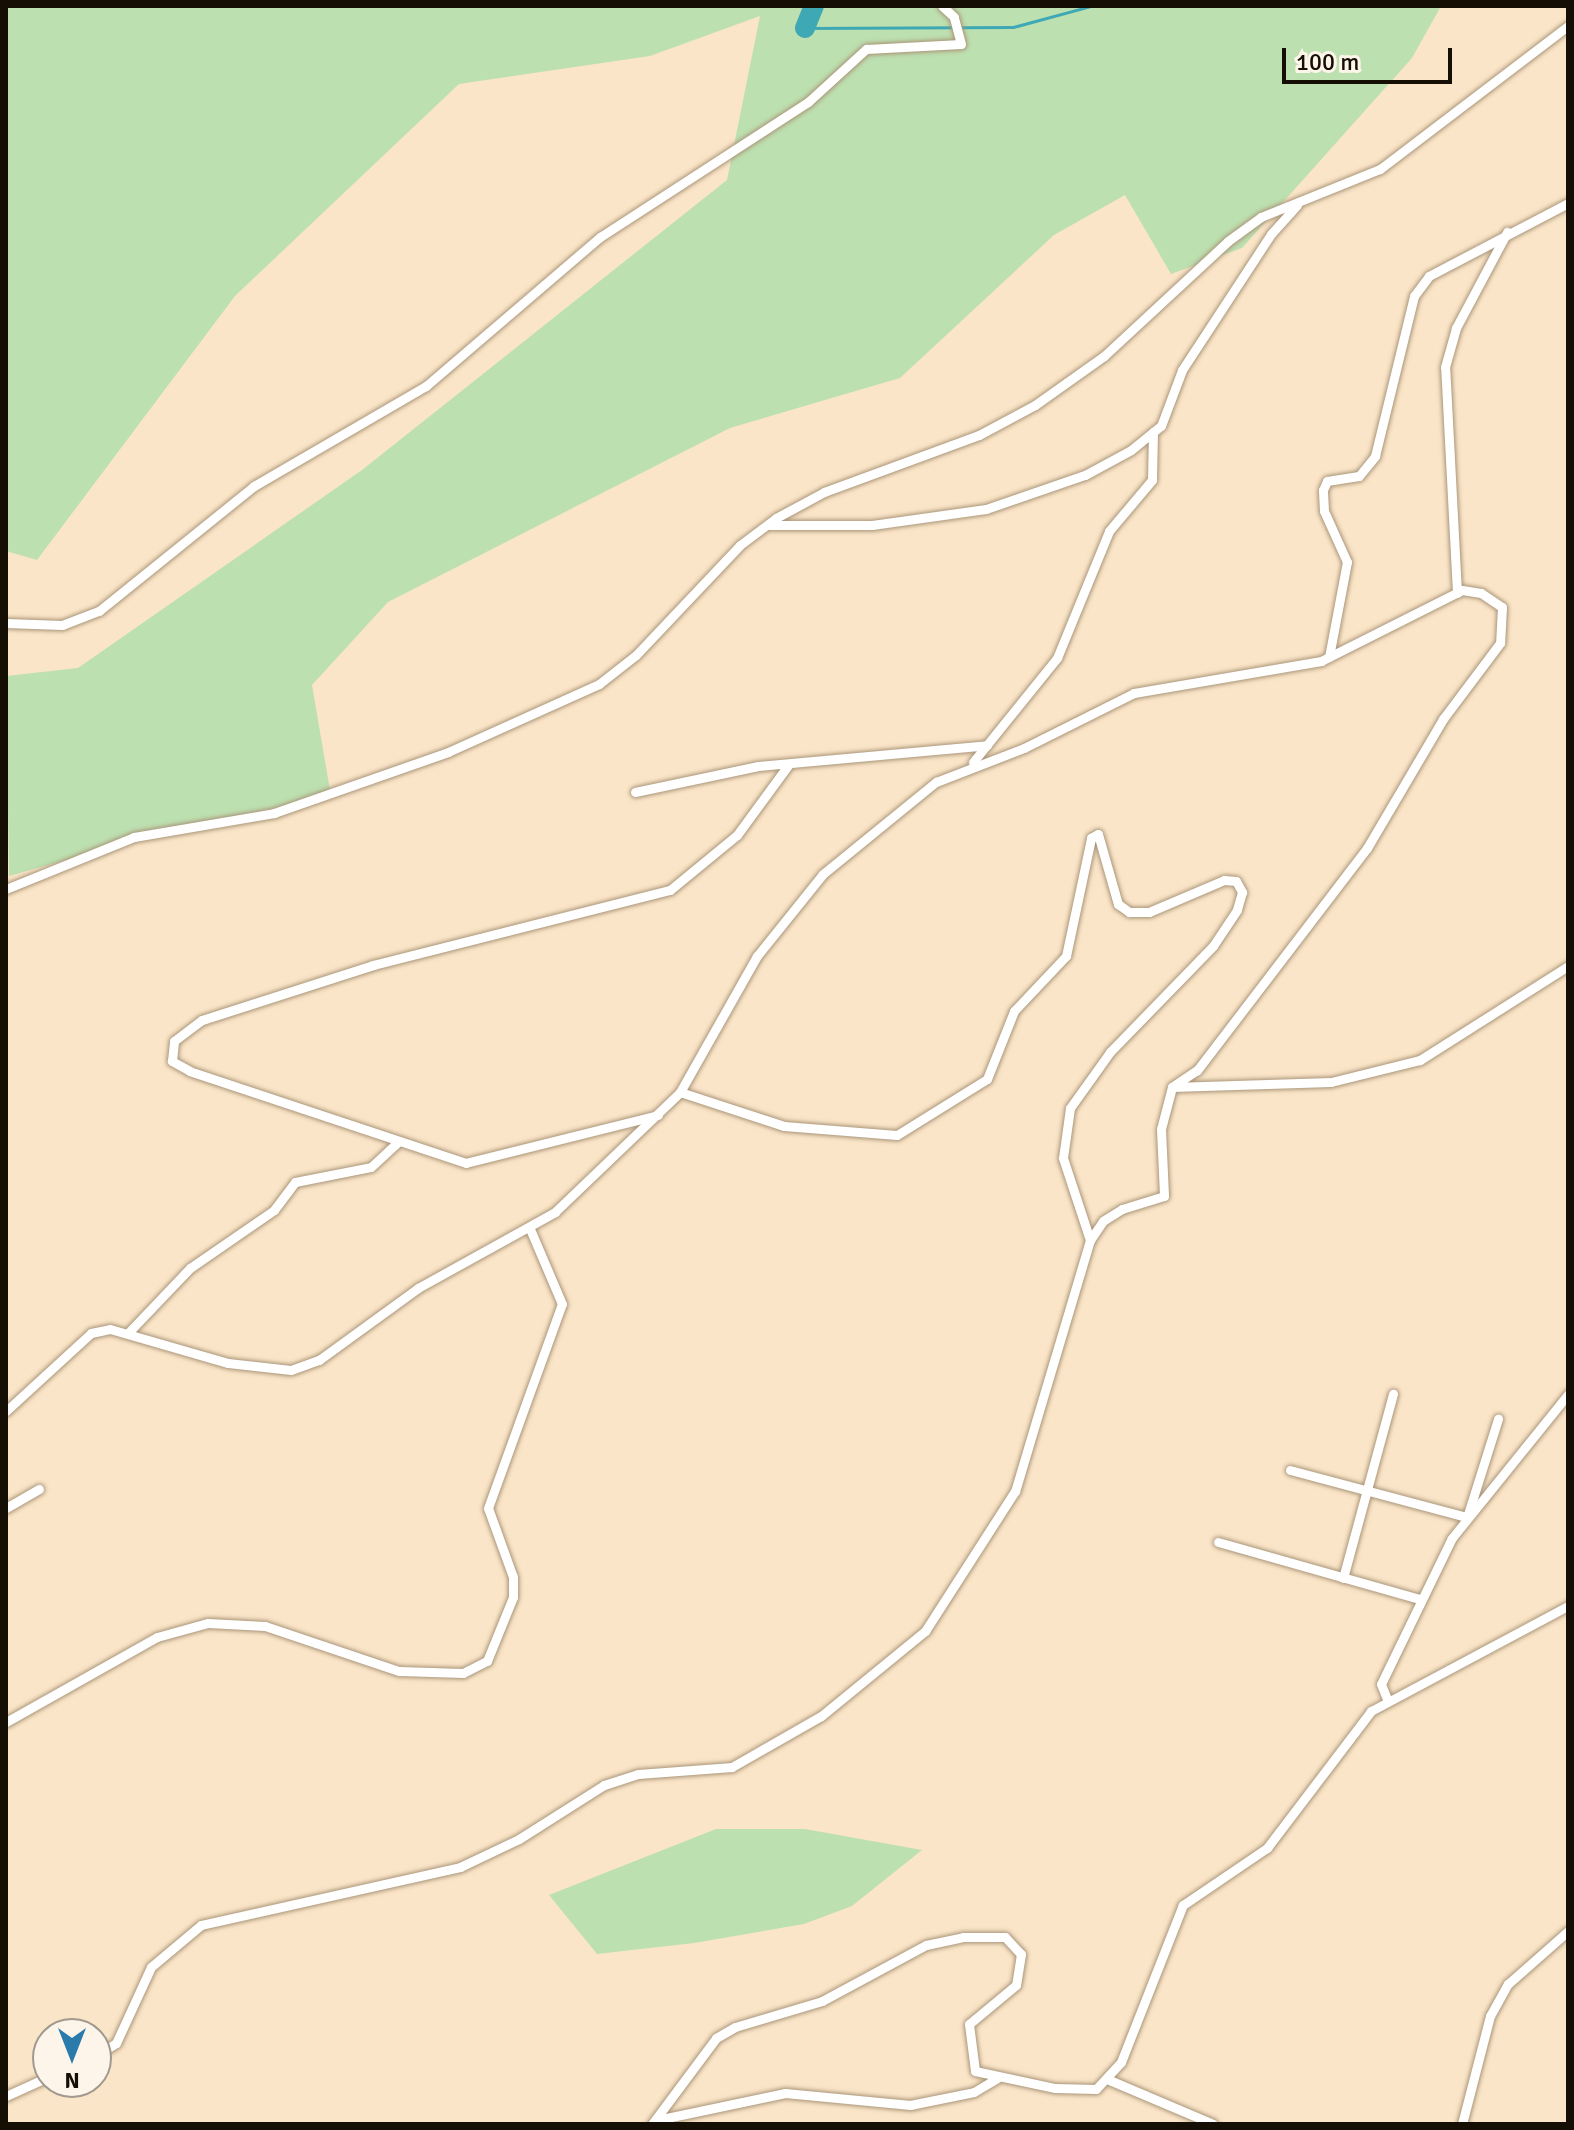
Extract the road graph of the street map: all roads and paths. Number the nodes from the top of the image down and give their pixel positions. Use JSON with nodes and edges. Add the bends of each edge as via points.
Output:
{"nodes":[{"id":1,"x":942,"y":6,"type":"edge"},
{"id":2,"x":1568,"y":26,"type":"edge"},
{"id":3,"x":1300,"y":201,"type":"junction"},
{"id":4,"x":1568,"y":203,"type":"edge"},
{"id":5,"x":1507,"y":232,"type":"junction"},
{"id":6,"x":1153,"y":432,"type":"junction"},
{"id":7,"x":768,"y":525,"type":"junction"},
{"id":8,"x":1457,"y":593,"type":"junction"},
{"id":9,"x":6,"y":623,"type":"edge"},
{"id":10,"x":1329,"y":657,"type":"junction"},
{"id":11,"x":987,"y":745,"type":"junction"},
{"id":12,"x":789,"y":764,"type":"junction"},
{"id":13,"x":970,"y":765,"type":"junction"},
{"id":14,"x":635,"y":792,"type":"dead end"},
{"id":15,"x":6,"y":889,"type":"edge"},
{"id":16,"x":1568,"y":966,"type":"edge"},
{"id":17,"x":1172,"y":1087,"type":"junction"},
{"id":18,"x":680,"y":1092,"type":"junction"},
{"id":19,"x":658,"y":1115,"type":"junction"},
{"id":20,"x":399,"y":1141,"type":"junction"},
{"id":21,"x":530,"y":1229,"type":"junction"},
{"id":22,"x":1090,"y":1240,"type":"junction"},
{"id":23,"x":128,"y":1333,"type":"junction"},
{"id":24,"x":1393,"y":1394,"type":"dead end"},
{"id":25,"x":1568,"y":1394,"type":"edge"},
{"id":26,"x":6,"y":1411,"type":"edge"},
{"id":27,"x":1498,"y":1419,"type":"dead end"},
{"id":28,"x":1290,"y":1470,"type":"dead end"},
{"id":29,"x":39,"y":1489,"type":"dead end"},
{"id":30,"x":1368,"y":1494,"type":"junction"},
{"id":31,"x":6,"y":1508,"type":"edge"},
{"id":32,"x":1467,"y":1517,"type":"junction"},
{"id":33,"x":1218,"y":1542,"type":"dead end"},
{"id":34,"x":1343,"y":1578,"type":"junction"},
{"id":35,"x":1420,"y":1599,"type":"junction"},
{"id":36,"x":1568,"y":1606,"type":"edge"},
{"id":37,"x":1387,"y":1699,"type":"junction"},
{"id":38,"x":6,"y":1722,"type":"edge"},
{"id":39,"x":1568,"y":1931,"type":"edge"},
{"id":40,"x":112,"y":2046,"type":"edge"},
{"id":41,"x":997,"y":2078,"type":"junction"},
{"id":42,"x":1107,"y":2079,"type":"junction"},
{"id":43,"x":32,"y":2084,"type":"edge"},
{"id":44,"x":6,"y":2096,"type":"edge"},
{"id":45,"x":654,"y":2122,"type":"edge"},
{"id":46,"x":1213,"y":2124,"type":"edge"},
{"id":47,"x":1462,"y":2124,"type":"edge"}],
"edges":[{"from":1,"to":9,"type":"street","via":[[954,17],[961,44],[866,49],[808,102],[600,237],[426,386],[254,486],[99,611],[62,625]]},
{"from":2,"to":3,"type":"street","via":[[1380,169]]},
{"from":3,"to":6,"type":"street","via":[[1271,234],[1182,370]]},
{"from":3,"to":7,"type":"street","via":[[1261,217],[1212,253],[1134,330],[1035,405],[979,435],[824,492]]},
{"from":4,"to":5,"type":"street"},
{"from":5,"to":8,"type":"street","via":[[1456,328],[1445,367]]},
{"from":5,"to":10,"type":"street","via":[[1429,276],[1414,296],[1375,456],[1359,476],[1327,481],[1323,490],[1324,511],[1347,562]]},
{"from":6,"to":7,"type":"street","via":[[1085,475],[986,509],[843,527]]},
{"from":6,"to":11,"type":"street","via":[[1152,480],[1109,531],[1085,603],[1057,658]]},
{"from":7,"to":15,"type":"street","via":[[693,589],[624,666],[547,710],[448,752],[274,813],[134,837]]},
{"from":8,"to":10,"type":"street"},
{"from":8,"to":17,"type":"street","via":[[1481,593],[1502,607],[1500,643],[1443,719],[1367,848],[1197,1070]]},
{"from":10,"to":13,"type":"street","via":[[1134,693],[1024,748]]},
{"from":11,"to":12,"type":"street","via":[[883,750]]},
{"from":11,"to":13,"type":"street"},
{"from":12,"to":14,"type":"street","via":[[691,776]]},
{"from":12,"to":20,"type":"street","via":[[737,835],[670,890],[373,965],[202,1020],[174,1041],[172,1061],[190,1071]]},
{"from":13,"to":18,"type":"street","via":[[936,782],[823,874],[757,956]]},
{"from":16,"to":17,"type":"street","via":[[1420,1060],[1331,1082]]},
{"from":17,"to":22,"type":"street","via":[[1161,1129],[1164,1196],[1122,1209],[1103,1221]]},
{"from":18,"to":19,"type":"street"},
{"from":18,"to":22,"type":"street","via":[[784,1126],[897,1135],[987,1079],[1014,1011],[1066,956],[1091,838],[1098,834],[1118,904],[1129,912],[1149,912],[1224,880],[1236,881],[1242,892],[1237,910],[1213,946],[1110,1052],[1070,1108],[1063,1158]]},
{"from":19,"to":20,"type":"street","via":[[466,1163]]},
{"from":19,"to":21,"type":"street"},
{"from":20,"to":23,"type":"street","via":[[371,1167],[295,1182],[274,1210],[190,1268]]},
{"from":21,"to":23,"type":"street","via":[[418,1288],[319,1360],[291,1370],[228,1363]]},
{"from":21,"to":38,"type":"street","via":[[562,1304],[488,1508],[513,1577],[513,1597],[487,1661],[463,1673],[399,1671],[265,1626],[208,1623],[157,1637]]},
{"from":22,"to":40,"type":"street","via":[[1015,1491],[946,1606],[865,1683],[732,1767],[638,1774],[604,1785],[486,1857],[201,1925],[151,1967]]},
{"from":23,"to":26,"type":"street","via":[[91,1333]]},
{"from":24,"to":30,"type":"street"},
{"from":25,"to":32,"type":"street"},
{"from":27,"to":32,"type":"street"},
{"from":28,"to":30,"type":"street"},
{"from":29,"to":31,"type":"street"},
{"from":30,"to":32,"type":"street"},
{"from":30,"to":34,"type":"street"},
{"from":32,"to":35,"type":"street"},
{"from":33,"to":34,"type":"street"},
{"from":34,"to":35,"type":"street"},
{"from":35,"to":37,"type":"street","via":[[1381,1684]]},
{"from":36,"to":37,"type":"street","via":[[1471,1661]]},
{"from":37,"to":42,"type":"street","via":[[1349,1737],[1267,1848],[1183,1905],[1121,2062]]},
{"from":39,"to":47,"type":"street","via":[[1508,1984],[1490,2016]]},
{"from":41,"to":42,"type":"street","via":[[1096,2089]]},
{"from":41,"to":45,"type":"street","via":[[974,2092],[910,2105],[785,2093]]},
{"from":41,"to":45,"type":"street","via":[[975,2071],[969,2024],[1016,1985],[1021,1954],[1005,1937],[963,1937],[926,1945],[822,2001],[735,2027],[716,2038]]},
{"from":42,"to":46,"type":"street"},
{"from":43,"to":44,"type":"street"}]}
